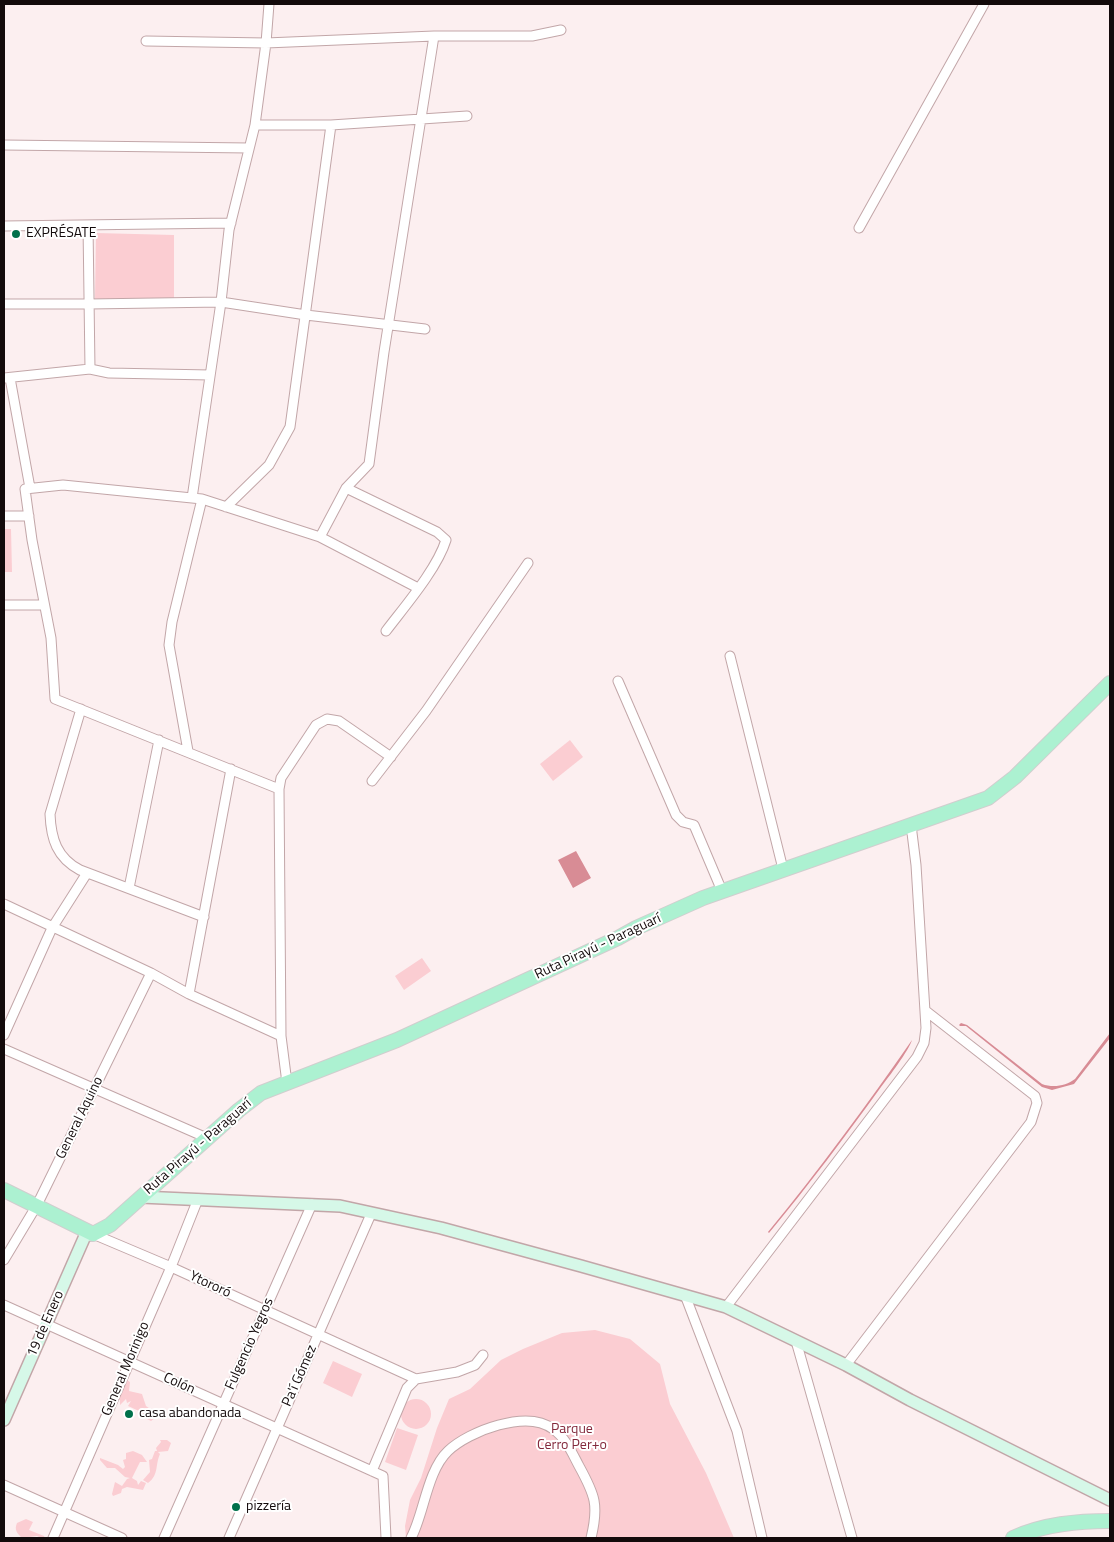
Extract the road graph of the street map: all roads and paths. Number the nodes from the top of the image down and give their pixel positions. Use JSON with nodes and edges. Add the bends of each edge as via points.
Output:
{"nodes":[{"id":1,"x":269,"y":4,"type":"edge"},
{"id":2,"x":984,"y":4,"type":"edge"},
{"id":3,"x":561,"y":30,"type":"dead end"},
{"id":4,"x":434,"y":36,"type":"junction"},
{"id":5,"x":146,"y":41,"type":"dead end"},
{"id":6,"x":266,"y":43,"type":"junction"},
{"id":7,"x":467,"y":116,"type":"dead end"},
{"id":8,"x":421,"y":119,"type":"junction"},
{"id":9,"x":254,"y":125,"type":"junction"},
{"id":10,"x":331,"y":126,"type":"junction"},
{"id":11,"x":4,"y":145,"type":"edge"},
{"id":12,"x":249,"y":148,"type":"junction"},
{"id":13,"x":231,"y":224,"type":"junction"},
{"id":14,"x":88,"y":225,"type":"junction"},
{"id":15,"x":4,"y":226,"type":"edge"},
{"id":16,"x":859,"y":228,"type":"dead end"},
{"id":17,"x":221,"y":302,"type":"junction"},
{"id":18,"x":4,"y":304,"type":"edge"},
{"id":19,"x":88,"y":304,"type":"junction"},
{"id":20,"x":306,"y":314,"type":"junction"},
{"id":21,"x":389,"y":324,"type":"junction"},
{"id":22,"x":425,"y":329,"type":"dead end"},
{"id":23,"x":90,"y":369,"type":"junction"},
{"id":24,"x":210,"y":375,"type":"junction"},
{"id":25,"x":7,"y":378,"type":"edge"},
{"id":26,"x":30,"y":488,"type":"junction"},
{"id":27,"x":346,"y":488,"type":"junction"},
{"id":28,"x":192,"y":498,"type":"junction"},
{"id":29,"x":202,"y":499,"type":"junction"},
{"id":30,"x":226,"y":507,"type":"junction"},
{"id":31,"x":4,"y":516,"type":"edge"},
{"id":32,"x":29,"y":516,"type":"junction"},
{"id":33,"x":320,"y":537,"type":"junction"},
{"id":34,"x":528,"y":563,"type":"dead end"},
{"id":35,"x":418,"y":588,"type":"junction"},
{"id":36,"x":4,"y":605,"type":"edge"},
{"id":37,"x":44,"y":605,"type":"junction"},
{"id":38,"x":386,"y":631,"type":"dead end"},
{"id":39,"x":730,"y":656,"type":"dead end"},
{"id":40,"x":618,"y":681,"type":"dead end"},
{"id":41,"x":1110,"y":683,"type":"edge"},
{"id":42,"x":81,"y":709,"type":"junction"},
{"id":43,"x":159,"y":740,"type":"junction"},
{"id":44,"x":188,"y":751,"type":"junction"},
{"id":45,"x":391,"y":756,"type":"junction"},
{"id":46,"x":231,"y":769,"type":"junction"},
{"id":47,"x":372,"y":781,"type":"dead end"},
{"id":48,"x":279,"y":788,"type":"junction"},
{"id":49,"x":911,"y":825,"type":"junction"},
{"id":50,"x":783,"y":869,"type":"junction"},
{"id":51,"x":87,"y":873,"type":"junction"},
{"id":52,"x":129,"y":888,"type":"junction"},
{"id":53,"x":722,"y":891,"type":"junction"},
{"id":54,"x":4,"y":904,"type":"edge"},
{"id":55,"x":204,"y":917,"type":"junction"},
{"id":56,"x":52,"y":928,"type":"junction"},
{"id":57,"x":151,"y":973,"type":"junction"},
{"id":58,"x":188,"y":994,"type":"junction"},
{"id":59,"x":926,"y":1011,"type":"junction"},
{"id":60,"x":4,"y":1035,"type":"edge"},
{"id":61,"x":281,"y":1036,"type":"junction"},
{"id":62,"x":4,"y":1049,"type":"edge"},
{"id":63,"x":287,"y":1083,"type":"junction"},
{"id":64,"x":95,"y":1088,"type":"junction"},
{"id":65,"x":207,"y":1138,"type":"junction"},
{"id":66,"x":4,"y":1190,"type":"edge"},
{"id":67,"x":141,"y":1197,"type":"junction"},
{"id":68,"x":198,"y":1199,"type":"junction"},
{"id":69,"x":312,"y":1204,"type":"junction"},
{"id":70,"x":37,"y":1206,"type":"junction"},
{"id":71,"x":370,"y":1214,"type":"junction"},
{"id":72,"x":93,"y":1234,"type":"junction"},
{"id":73,"x":4,"y":1260,"type":"edge"},
{"id":74,"x":171,"y":1267,"type":"junction"},
{"id":75,"x":685,"y":1295,"type":"junction"},
{"id":76,"x":4,"y":1305,"type":"edge"},
{"id":77,"x":726,"y":1307,"type":"junction"},
{"id":78,"x":266,"y":1310,"type":"junction"},
{"id":79,"x":46,"y":1324,"type":"junction"},
{"id":80,"x":318,"y":1334,"type":"junction"},
{"id":81,"x":796,"y":1341,"type":"junction"},
{"id":82,"x":483,"y":1355,"type":"dead end"},
{"id":83,"x":129,"y":1362,"type":"junction"},
{"id":84,"x":846,"y":1365,"type":"junction"},
{"id":85,"x":416,"y":1379,"type":"junction"},
{"id":86,"x":224,"y":1404,"type":"junction"},
{"id":87,"x":4,"y":1420,"type":"edge"},
{"id":88,"x":277,"y":1428,"type":"junction"},
{"id":89,"x":372,"y":1471,"type":"junction"},
{"id":90,"x":4,"y":1485,"type":"edge"},
{"id":91,"x":1110,"y":1500,"type":"edge"},
{"id":92,"x":64,"y":1513,"type":"junction"},
{"id":93,"x":1109,"y":1520,"type":"edge"},
{"id":94,"x":53,"y":1538,"type":"edge"},
{"id":95,"x":122,"y":1538,"type":"edge"},
{"id":96,"x":164,"y":1538,"type":"edge"},
{"id":97,"x":229,"y":1538,"type":"edge"},
{"id":98,"x":386,"y":1538,"type":"edge"},
{"id":99,"x":411,"y":1538,"type":"edge"},
{"id":100,"x":590,"y":1538,"type":"edge"},
{"id":101,"x":762,"y":1538,"type":"edge"},
{"id":102,"x":852,"y":1538,"type":"edge"},
{"id":103,"x":1014,"y":1538,"type":"edge"}],
"edges":[{"from":1,"to":6,"type":"street"},
{"from":2,"to":16,"type":"street"},
{"from":3,"to":4,"type":"street","via":[[532,36]]},
{"from":4,"to":6,"type":"street"},
{"from":4,"to":8,"type":"street"},
{"from":5,"to":6,"type":"street"},
{"from":6,"to":9,"type":"street"},
{"from":7,"to":8,"type":"street"},
{"from":8,"to":10,"type":"street"},
{"from":8,"to":21,"type":"street"},
{"from":9,"to":10,"type":"street"},
{"from":9,"to":12,"type":"street"},
{"from":10,"to":20,"type":"street"},
{"from":11,"to":12,"type":"street"},
{"from":12,"to":13,"type":"street"},
{"from":13,"to":14,"type":"street"},
{"from":13,"to":17,"type":"street"},
{"from":14,"to":15,"type":"street"},
{"from":14,"to":19,"type":"street"},
{"from":17,"to":19,"type":"street"},
{"from":17,"to":20,"type":"street"},
{"from":17,"to":24,"type":"street"},
{"from":18,"to":19,"type":"street"},
{"from":19,"to":23,"type":"street"},
{"from":20,"to":21,"type":"street"},
{"from":20,"to":30,"type":"street","via":[[290,427],[269,465]]},
{"from":21,"to":22,"type":"street"},
{"from":21,"to":27,"type":"street","via":[[368,464]]},
{"from":23,"to":24,"type":"street","via":[[109,373]]},
{"from":23,"to":25,"type":"street"},
{"from":24,"to":28,"type":"street"},
{"from":25,"to":26,"type":"street"},
{"from":26,"to":28,"type":"street","via":[[63,485]]},
{"from":26,"to":32,"type":"street","via":[[25,489]]},
{"from":27,"to":33,"type":"street"},
{"from":27,"to":35,"type":"street","via":[[437,532],[446,540]]},
{"from":28,"to":29,"type":"street"},
{"from":29,"to":30,"type":"street"},
{"from":29,"to":44,"type":"street","via":[[169,644]]},
{"from":30,"to":33,"type":"street"},
{"from":31,"to":32,"type":"street"},
{"from":32,"to":37,"type":"street"},
{"from":33,"to":35,"type":"street"},
{"from":34,"to":45,"type":"street"},
{"from":35,"to":38,"type":"street"},
{"from":36,"to":37,"type":"street"},
{"from":37,"to":42,"type":"street","via":[[51,638],[55,699]]},
{"from":39,"to":50,"type":"street"},
{"from":40,"to":53,"type":"street","via":[[676,815],[683,822],[694,825]]},
{"from":41,"to":49,"type":"main road","name":"Ruta Pirayú - Paraguarí","via":[[1015,777],[988,798]]},
{"from":42,"to":43,"type":"street"},
{"from":42,"to":51,"type":"street","via":[[50,814],[51,832],[59,852],[72,866]]},
{"from":43,"to":44,"type":"street"},
{"from":43,"to":52,"type":"street"},
{"from":44,"to":46,"type":"street"},
{"from":45,"to":47,"type":"street"},
{"from":45,"to":48,"type":"street","via":[[339,721],[327,719],[316,725]]},
{"from":46,"to":48,"type":"street"},
{"from":46,"to":55,"type":"street"},
{"from":48,"to":61,"type":"street"},
{"from":49,"to":50,"type":"main road","name":"Ruta Pirayú - Paraguarí"},
{"from":49,"to":59,"type":"street"},
{"from":50,"to":53,"type":"main road","name":"Ruta Pirayú - Paraguarí"},
{"from":51,"to":52,"type":"street"},
{"from":51,"to":56,"type":"street"},
{"from":52,"to":55,"type":"street"},
{"from":53,"to":63,"type":"main road","name":"Ruta Pirayú - Paraguarí","via":[[397,1040]]},
{"from":54,"to":56,"type":"street"},
{"from":55,"to":58,"type":"street"},
{"from":56,"to":57,"type":"street"},
{"from":56,"to":60,"type":"street"},
{"from":57,"to":58,"type":"street"},
{"from":57,"to":64,"type":"street","name":"General Aquino"},
{"from":58,"to":61,"type":"street"},
{"from":59,"to":77,"type":"street","via":[[924,1043],[917,1057]]},
{"from":59,"to":84,"type":"street","via":[[1035,1096],[1037,1104],[1031,1122]]},
{"from":61,"to":63,"type":"street"},
{"from":62,"to":64,"type":"street"},
{"from":63,"to":65,"type":"main road","name":"Ruta Pirayú - Paraguarí","via":[[261,1093]]},
{"from":64,"to":65,"type":"street"},
{"from":64,"to":70,"type":"street","name":"General Aquino"},
{"from":65,"to":67,"type":"main road","name":"Ruta Pirayú - Paraguarí"},
{"from":66,"to":70,"type":"main road","name":"Ytororó"},
{"from":67,"to":68,"type":"main road"},
{"from":67,"to":72,"type":"main road","name":"Ruta Pirayú - Paraguarí","via":[[110,1225]]},
{"from":68,"to":69,"type":"main road"},
{"from":68,"to":74,"type":"street","name":"General Morinigo"},
{"from":69,"to":71,"type":"main road","via":[[340,1206]]},
{"from":69,"to":78,"type":"street","name":"Fulgencio Yegros"},
{"from":70,"to":72,"type":"main road","name":"Ytororó"},
{"from":70,"to":73,"type":"street","name":"General Aquino"},
{"from":71,"to":75,"type":"main road","via":[[441,1228]]},
{"from":71,"to":80,"type":"street","name":"Pa'í Gómez"},
{"from":72,"to":74,"type":"street","name":"Ytororó"},
{"from":72,"to":79,"type":"main road","name":"19 de Enero","via":[[85,1236]]},
{"from":74,"to":78,"type":"street","name":"Ytororó"},
{"from":74,"to":83,"type":"street","name":"General Morinigo"},
{"from":75,"to":77,"type":"main road"},
{"from":75,"to":101,"type":"street","via":[[737,1431]]},
{"from":76,"to":79,"type":"street","name":"Colón"},
{"from":77,"to":81,"type":"main road"},
{"from":78,"to":80,"type":"street","name":"Ytororó"},
{"from":78,"to":86,"type":"street","name":"Fulgencio Yegros"},
{"from":79,"to":83,"type":"street","name":"Colón"},
{"from":79,"to":87,"type":"main road","name":"19 de Enero"},
{"from":80,"to":85,"type":"street","name":"Ytororó"},
{"from":80,"to":88,"type":"street","name":"Pa'í Gómez"},
{"from":81,"to":84,"type":"main road"},
{"from":81,"to":102,"type":"street"},
{"from":82,"to":85,"type":"street","via":[[475,1365],[456,1372]]},
{"from":83,"to":86,"type":"street","name":"Colón"},
{"from":83,"to":92,"type":"street","name":"General Morinigo"},
{"from":84,"to":91,"type":"main road"},
{"from":85,"to":89,"type":"street","via":[[407,1388]]},
{"from":86,"to":88,"type":"street","name":"Colón"},
{"from":86,"to":96,"type":"street","name":"Fulgencio Yegros"},
{"from":88,"to":89,"type":"street","name":"Colón"},
{"from":88,"to":97,"type":"street","name":"Pa'í Gómez"},
{"from":89,"to":98,"type":"street","name":"Colón","via":[[383,1476]]},
{"from":90,"to":92,"type":"street"},
{"from":92,"to":94,"type":"street","name":"General Morinigo"},
{"from":92,"to":95,"type":"street"},
{"from":93,"to":103,"type":"main road","via":[[1070,1522]]},
{"from":99,"to":100,"type":"street","via":[[432,1477],[446,1453],[473,1433],[529,1420],[540,1422],[563,1436],[591,1489],[595,1509]]}]}
